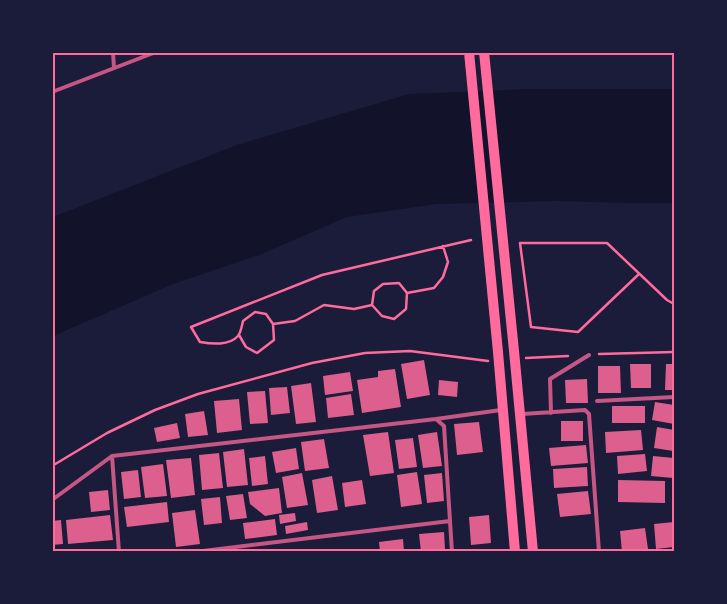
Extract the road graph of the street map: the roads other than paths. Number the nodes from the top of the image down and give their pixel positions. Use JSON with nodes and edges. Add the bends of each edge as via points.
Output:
{"nodes":[{"id":1,"x":113,"y":52,"type":"edge"},
{"id":2,"x":156,"y":52,"type":"edge"},
{"id":3,"x":470,"y":52,"type":"edge"},
{"id":4,"x":484,"y":52,"type":"edge"},
{"id":5,"x":114,"y":68,"type":"junction"},
{"id":6,"x":52,"y":92,"type":"edge"},
{"id":7,"x":589,"y":355,"type":"dead end"},
{"id":8,"x":674,"y":397,"type":"edge"},
{"id":9,"x":597,"y":401,"type":"dead end"},
{"id":10,"x":503,"y":410,"type":"junction"},
{"id":11,"x":551,"y":412,"type":"junction"},
{"id":12,"x":519,"y":414,"type":"junction"},
{"id":13,"x":436,"y":419,"type":"junction"},
{"id":14,"x":112,"y":456,"type":"junction"},
{"id":15,"x":52,"y":500,"type":"edge"},
{"id":16,"x":450,"y":521,"type":"junction"},
{"id":17,"x":120,"y":552,"type":"edge"},
{"id":18,"x":196,"y":552,"type":"edge"},
{"id":19,"x":452,"y":552,"type":"edge"},
{"id":20,"x":515,"y":552,"type":"edge"},
{"id":21,"x":532,"y":552,"type":"edge"},
{"id":22,"x":599,"y":552,"type":"edge"}],
"edges":[{"from":1,"to":5,"type":"lane"},
{"from":2,"to":5,"type":"lane"},
{"from":3,"to":10,"type":"main road"},
{"from":4,"to":12,"type":"main road"},
{"from":5,"to":6,"type":"lane"},
{"from":7,"to":11,"type":"lane","via":[[550,379]]},
{"from":8,"to":9,"type":"lane"},
{"from":10,"to":13,"type":"lane"},
{"from":10,"to":20,"type":"main road"},
{"from":11,"to":12,"type":"lane"},
{"from":11,"to":22,"type":"lane","via":[[585,410],[589,414]]},
{"from":12,"to":21,"type":"main road"},
{"from":13,"to":14,"type":"lane"},
{"from":13,"to":16,"type":"lane","via":[[444,426]]},
{"from":14,"to":15,"type":"lane"},
{"from":14,"to":17,"type":"lane"},
{"from":16,"to":18,"type":"lane"},
{"from":16,"to":19,"type":"lane"}]}
